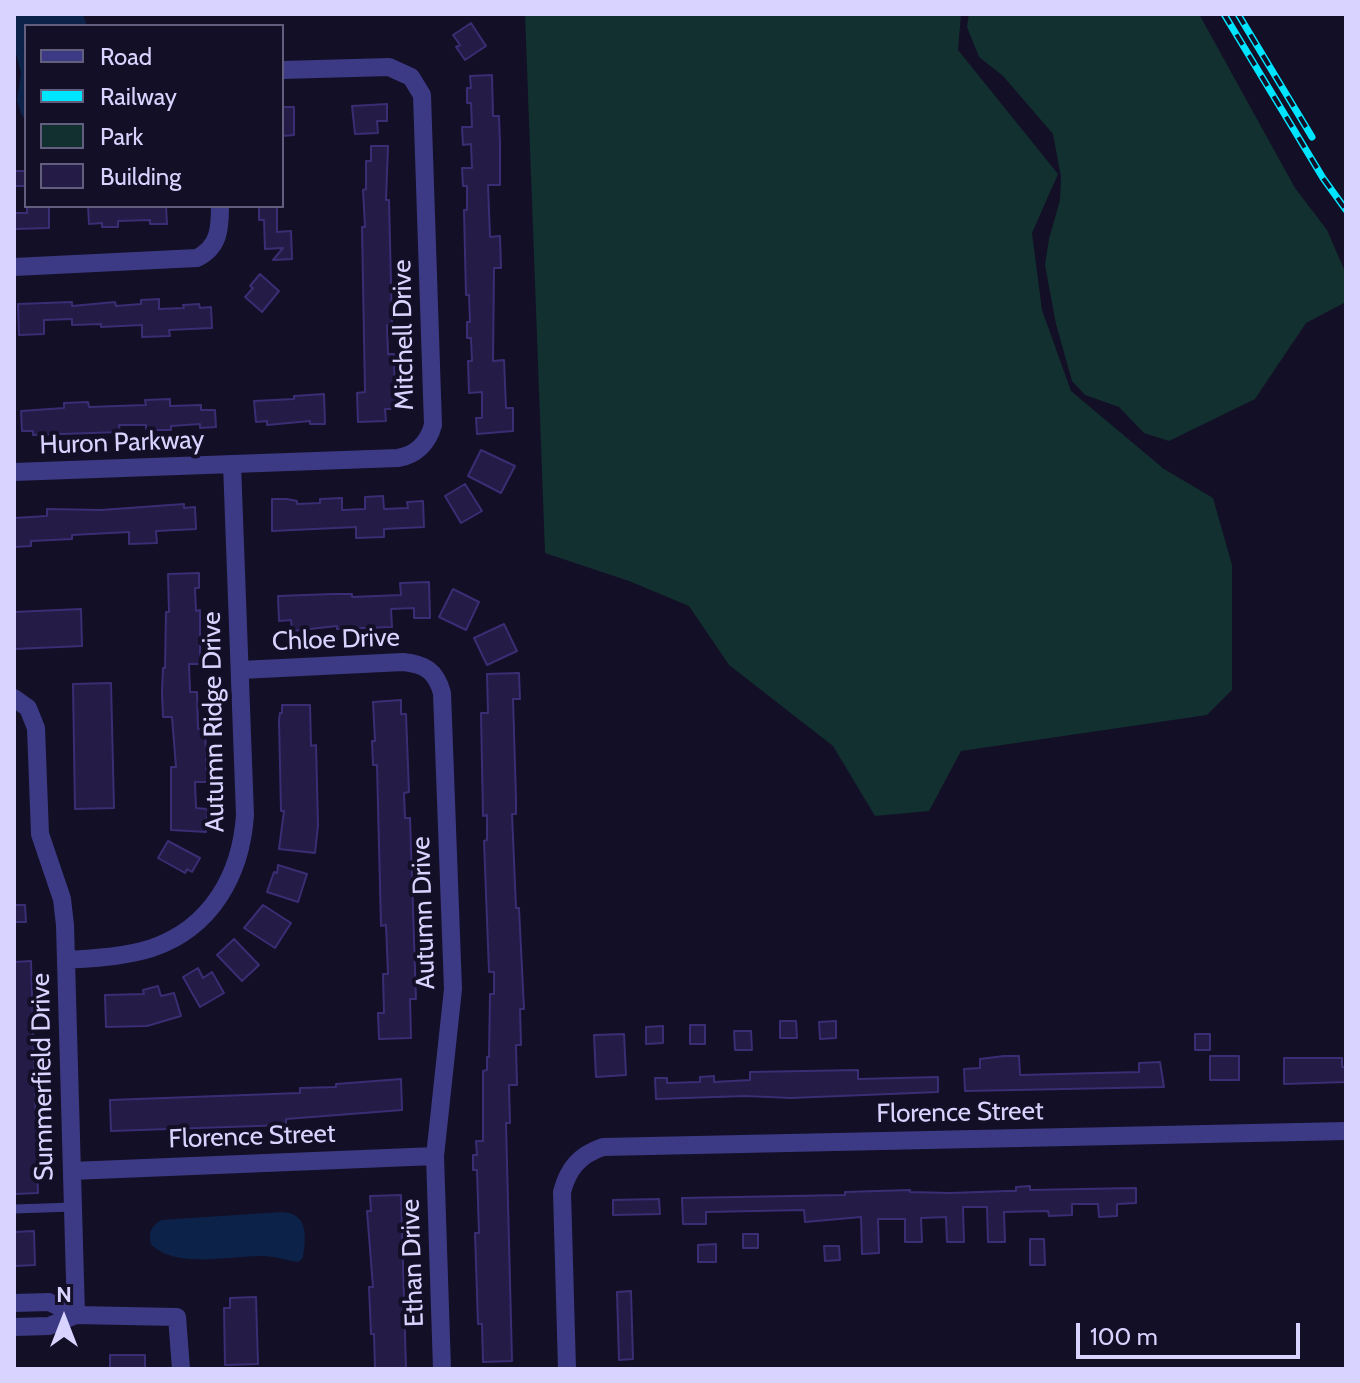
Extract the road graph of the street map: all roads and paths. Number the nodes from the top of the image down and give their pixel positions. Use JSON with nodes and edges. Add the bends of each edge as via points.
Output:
{"nodes":[{"id":1,"x":284,"y":70,"type":"edge"},
{"id":2,"x":220,"y":208,"type":"edge"},
{"id":3,"x":14,"y":267,"type":"edge"},
{"id":4,"x":232,"y":464,"type":"junction"},
{"id":5,"x":14,"y":472,"type":"edge"},
{"id":6,"x":241,"y":670,"type":"junction"},
{"id":7,"x":431,"y":670,"type":"joint"},
{"id":8,"x":14,"y":698,"type":"edge"},
{"id":9,"x":66,"y":960,"type":"junction"},
{"id":10,"x":1346,"y":1131,"type":"edge"},
{"id":11,"x":435,"y":1156,"type":"junction"},
{"id":12,"x":72,"y":1171,"type":"junction"},
{"id":13,"x":73,"y":1207,"type":"junction"},
{"id":14,"x":14,"y":1209,"type":"edge"},
{"id":15,"x":14,"y":1303,"type":"edge"},
{"id":16,"x":76,"y":1315,"type":"junction"},
{"id":17,"x":14,"y":1327,"type":"edge"},
{"id":18,"x":181,"y":1369,"type":"edge"},
{"id":19,"x":442,"y":1369,"type":"edge"},
{"id":20,"x":567,"y":1369,"type":"edge"}],
"edges":[{"from":1,"to":4,"type":"street","name":"Mitchell Drive","via":[[389,67],[411,77],[419,88],[424,103],[433,425],[417,451],[398,458]]},
{"from":2,"to":3,"type":"street","via":[[216,241],[197,258]]},
{"from":4,"to":5,"type":"street","name":"Huron Parkway"},
{"from":4,"to":6,"type":"street","name":"Autumn Ridge Drive"},
{"from":6,"to":7,"type":"street","name":"Chloe Drive","via":[[403,662]]},
{"from":6,"to":9,"type":"street","name":"Autumn Ridge Drive","via":[[244,831],[227,885],[196,924],[168,941],[118,956]]},
{"from":7,"to":11,"type":"street","name":"Autumn Drive","via":[[442,693],[453,989]]},
{"from":8,"to":9,"type":"street","name":"Summerfield Drive","via":[[28,708],[36,728],[40,834],[62,899]]},
{"from":9,"to":12,"type":"street","name":"Summerfield Drive"},
{"from":10,"to":20,"type":"street","name":"Florence Street","via":[[612,1146],[591,1151],[566,1176],[562,1192]]},
{"from":11,"to":12,"type":"street","name":"Florence Street"},
{"from":11,"to":19,"type":"street","name":"Ethan Drive"},
{"from":12,"to":13,"type":"street","name":"Summerfield Drive"},
{"from":13,"to":14,"type":"lane"},
{"from":13,"to":16,"type":"street","name":"Summerfield Drive"},
{"from":15,"to":16,"type":"street","via":[[49,1302]]},
{"from":16,"to":17,"type":"street","via":[[49,1326]]},
{"from":16,"to":18,"type":"street","via":[[177,1317]]}]}
